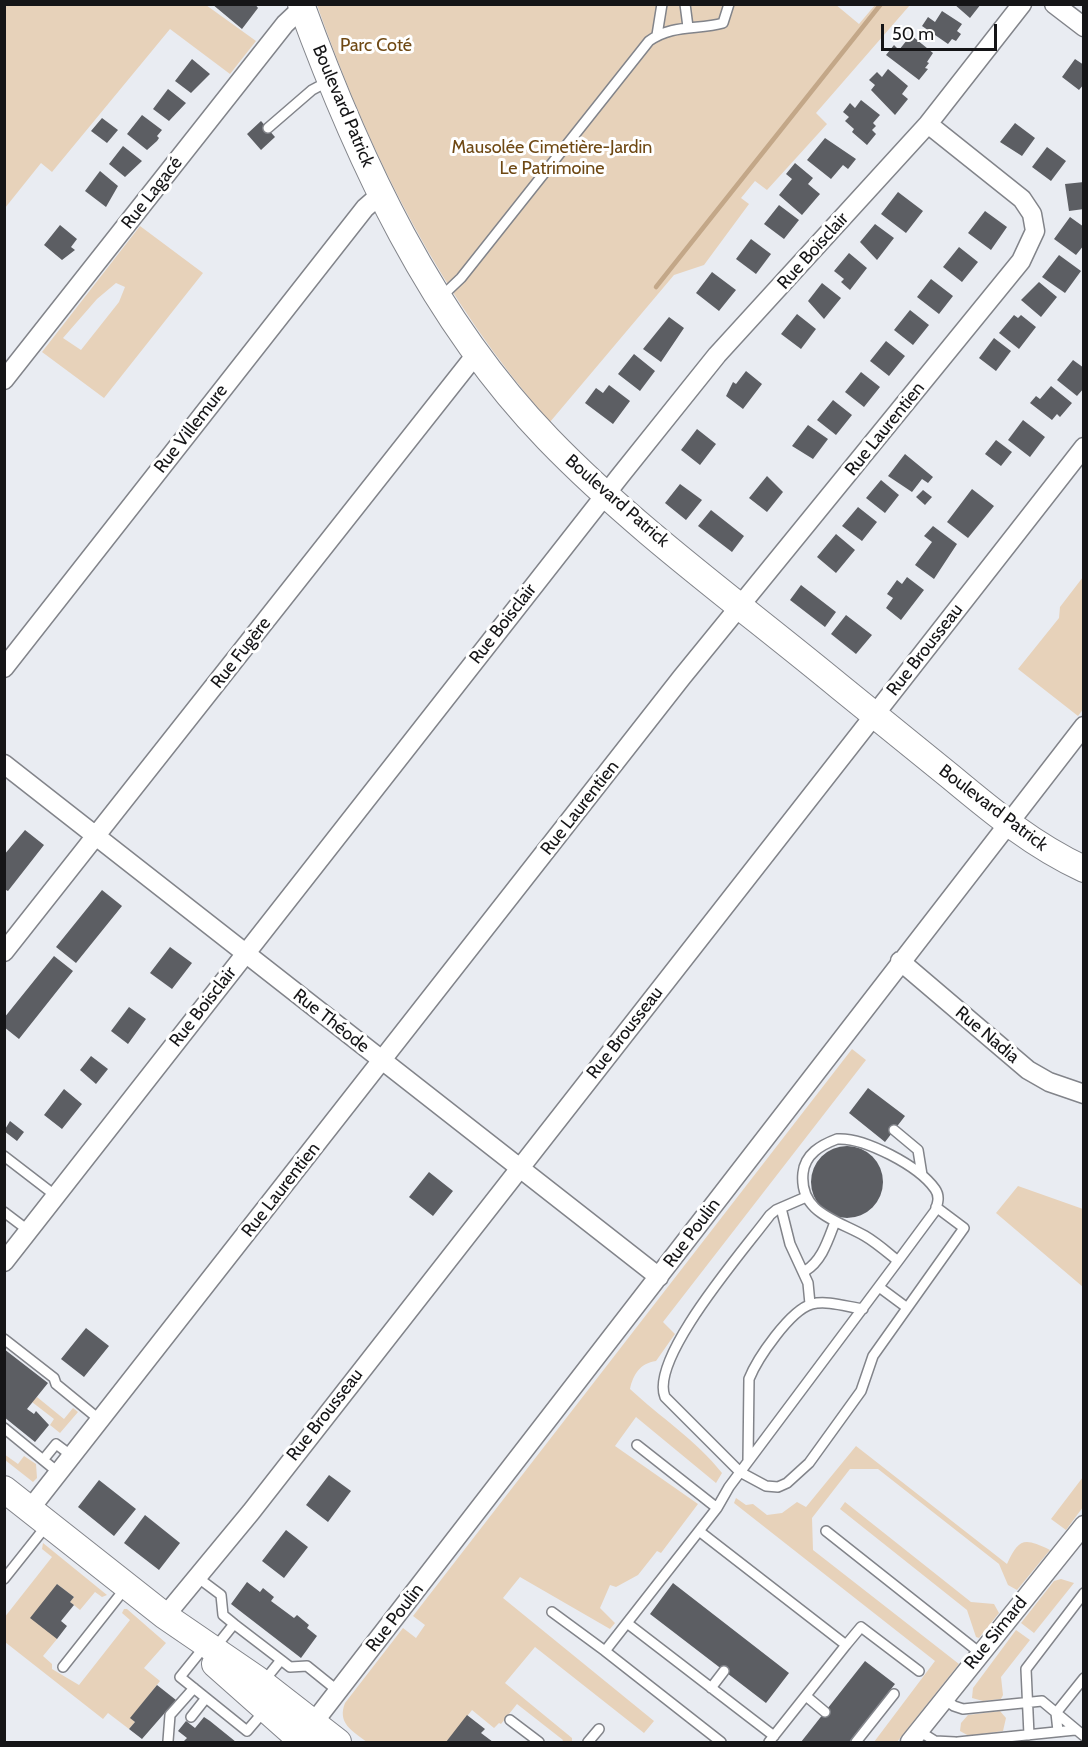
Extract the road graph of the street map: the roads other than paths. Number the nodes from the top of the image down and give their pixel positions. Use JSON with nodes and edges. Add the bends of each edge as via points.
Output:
{"nodes":[{"id":1,"x":662,"y":4,"type":"edge"},
{"id":2,"x":685,"y":4,"type":"edge"},
{"id":3,"x":729,"y":4,"type":"edge"},
{"id":4,"x":1022,"y":4,"type":"edge"},
{"id":5,"x":1054,"y":4,"type":"edge"},
{"id":6,"x":303,"y":6,"type":"edge"},
{"id":7,"x":688,"y":27,"type":"junction"},
{"id":8,"x":1083,"y":27,"type":"edge"},
{"id":9,"x":657,"y":35,"type":"junction"},
{"id":10,"x":331,"y":80,"type":"junction"},
{"id":11,"x":928,"y":124,"type":"junction"},
{"id":12,"x":268,"y":128,"type":"dead end"},
{"id":13,"x":381,"y":194,"type":"junction"},
{"id":14,"x":439,"y":299,"type":"junction"},
{"id":15,"x":477,"y":353,"type":"junction"},
{"id":16,"x":4,"y":380,"type":"edge"},
{"id":17,"x":1083,"y":447,"type":"edge"},
{"id":18,"x":606,"y":494,"type":"junction"},
{"id":19,"x":740,"y":605,"type":"junction"},
{"id":20,"x":4,"y":668,"type":"edge"},
{"id":21,"x":875,"y":715,"type":"junction"},
{"id":22,"x":1083,"y":726,"type":"edge"},
{"id":23,"x":4,"y":764,"type":"edge"},
{"id":24,"x":1008,"y":822,"type":"junction"},
{"id":25,"x":96,"y":835,"type":"junction"},
{"id":26,"x":1083,"y":869,"type":"edge"},
{"id":27,"x":4,"y":952,"type":"edge"},
{"id":28,"x":244,"y":953,"type":"junction"},
{"id":29,"x":900,"y":961,"type":"junction"},
{"id":30,"x":382,"y":1061,"type":"junction"},
{"id":31,"x":1083,"y":1094,"type":"edge"},
{"id":32,"x":894,"y":1130,"type":"dead end"},
{"id":33,"x":4,"y":1156,"type":"edge"},
{"id":34,"x":519,"y":1167,"type":"junction"},
{"id":35,"x":922,"y":1175,"type":"junction"},
{"id":36,"x":56,"y":1196,"type":"junction"},
{"id":37,"x":806,"y":1197,"type":"junction"},
{"id":38,"x":936,"y":1207,"type":"junction"},
{"id":39,"x":781,"y":1208,"type":"junction"},
{"id":40,"x":4,"y":1212,"type":"edge"},
{"id":41,"x":835,"y":1222,"type":"junction"},
{"id":42,"x":29,"y":1231,"type":"junction"},
{"id":43,"x":898,"y":1261,"type":"junction"},
{"id":44,"x":4,"y":1262,"type":"edge"},
{"id":45,"x":805,"y":1271,"type":"junction"},
{"id":46,"x":659,"y":1277,"type":"junction"},
{"id":47,"x":879,"y":1287,"type":"junction"},
{"id":48,"x":810,"y":1304,"type":"junction"},
{"id":49,"x":906,"y":1307,"type":"junction"},
{"id":50,"x":863,"y":1309,"type":"junction"},
{"id":51,"x":4,"y":1339,"type":"edge"},
{"id":52,"x":100,"y":1420,"type":"junction"},
{"id":53,"x":4,"y":1428,"type":"edge"},
{"id":54,"x":637,"y":1445,"type":"dead end"},
{"id":55,"x":72,"y":1456,"type":"junction"},
{"id":56,"x":43,"y":1460,"type":"junction"},
{"id":57,"x":748,"y":1461,"type":"junction"},
{"id":58,"x":740,"y":1472,"type":"junction"},
{"id":59,"x":59,"y":1473,"type":"junction"},
{"id":60,"x":4,"y":1489,"type":"edge"},
{"id":61,"x":717,"y":1508,"type":"junction"},
{"id":62,"x":39,"y":1516,"type":"junction"},
{"id":63,"x":1083,"y":1525,"type":"edge"},
{"id":64,"x":699,"y":1532,"type":"junction"},
{"id":65,"x":825,"y":1532,"type":"dead end"},
{"id":66,"x":197,"y":1577,"type":"junction"},
{"id":67,"x":4,"y":1579,"type":"edge"},
{"id":68,"x":127,"y":1586,"type":"junction"},
{"id":69,"x":1083,"y":1593,"type":"edge"},
{"id":70,"x":552,"y":1612,"type":"dead end"},
{"id":71,"x":165,"y":1616,"type":"junction"},
{"id":72,"x":627,"y":1623,"type":"junction"},
{"id":73,"x":234,"y":1624,"type":"junction"},
{"id":74,"x":846,"y":1645,"type":"junction"},
{"id":75,"x":207,"y":1651,"type":"junction"},
{"id":76,"x":605,"y":1651,"type":"junction"},
{"id":77,"x":980,"y":1653,"type":"junction"},
{"id":78,"x":281,"y":1660,"type":"junction"},
{"id":79,"x":63,"y":1667,"type":"dead end"},
{"id":80,"x":724,"y":1671,"type":"dead end"},
{"id":81,"x":919,"y":1671,"type":"dead end"},
{"id":82,"x":1083,"y":1678,"type":"edge"},
{"id":83,"x":262,"y":1683,"type":"junction"},
{"id":84,"x":194,"y":1688,"type":"junction"},
{"id":85,"x":711,"y":1688,"type":"junction"},
{"id":86,"x":338,"y":1691,"type":"junction"},
{"id":87,"x":894,"y":1694,"type":"dead end"},
{"id":88,"x":806,"y":1696,"type":"junction"},
{"id":89,"x":206,"y":1698,"type":"junction"},
{"id":90,"x":944,"y":1699,"type":"junction"},
{"id":91,"x":1027,"y":1703,"type":"junction"},
{"id":92,"x":265,"y":1710,"type":"junction"},
{"id":93,"x":825,"y":1712,"type":"dead end"},
{"id":94,"x":1056,"y":1713,"type":"junction"},
{"id":95,"x":191,"y":1717,"type":"dead end"},
{"id":96,"x":510,"y":1720,"type":"dead end"},
{"id":97,"x":599,"y":1729,"type":"dead end"},
{"id":98,"x":1058,"y":1731,"type":"junction"},
{"id":99,"x":1080,"y":1734,"type":"edge"},
{"id":100,"x":1029,"y":1735,"type":"junction"},
{"id":101,"x":304,"y":1737,"type":"edge"},
{"id":102,"x":915,"y":1737,"type":"edge"},
{"id":103,"x":771,"y":1739,"type":"edge"},
{"id":104,"x":168,"y":1741,"type":"edge"},
{"id":105,"x":338,"y":1743,"type":"edge"},
{"id":106,"x":539,"y":1743,"type":"edge"},
{"id":107,"x":588,"y":1743,"type":"edge"},
{"id":108,"x":722,"y":1743,"type":"edge"},
{"id":109,"x":856,"y":1743,"type":"edge"},
{"id":110,"x":957,"y":1743,"type":"edge"},
{"id":111,"x":1077,"y":1743,"type":"edge"}],
"edges":[{"from":1,"to":9,"type":"lane"},
{"from":2,"to":7,"type":"lane"},
{"from":3,"to":7,"type":"lane","via":[[723,23]]},
{"from":4,"to":11,"type":"street","name":"Rue Boisclair"},
{"from":5,"to":8,"type":"street"},
{"from":6,"to":10,"type":"street","name":"Boulevard Patrick"},
{"from":6,"to":16,"type":"street","name":"Rue Lagacé"},
{"from":7,"to":9,"type":"lane"},
{"from":9,"to":14,"type":"lane","via":[[639,52],[461,278]]},
{"from":10,"to":12,"type":"lane","via":[[312,90]]},
{"from":10,"to":13,"type":"street","name":"Boulevard Patrick"},
{"from":11,"to":18,"type":"street","name":"Rue Boisclair","via":[[717,356]]},
{"from":11,"to":19,"type":"street","name":"Rue Laurentien","via":[[1022,198],[1034,222],[1031,242],[1015,268]]},
{"from":13,"to":14,"type":"street","name":"Boulevard Patrick"},
{"from":13,"to":20,"type":"street","name":"Rue Villemure","via":[[365,208]]},
{"from":14,"to":15,"type":"street","name":"Boulevard Patrick"},
{"from":15,"to":18,"type":"street","name":"Boulevard Patrick","via":[[547,437]]},
{"from":15,"to":25,"type":"street","name":"Rue Fugère"},
{"from":17,"to":21,"type":"street","name":"Rue Brousseau"},
{"from":18,"to":19,"type":"street","name":"Boulevard Patrick"},
{"from":18,"to":28,"type":"street","name":"Rue Boisclair"},
{"from":19,"to":21,"type":"street","name":"Boulevard Patrick"},
{"from":19,"to":30,"type":"street","name":"Rue Laurentien"},
{"from":21,"to":24,"type":"street","name":"Boulevard Patrick"},
{"from":21,"to":34,"type":"street","name":"Rue Brousseau"},
{"from":22,"to":24,"type":"street","name":"Rue Poulin"},
{"from":23,"to":25,"type":"street","name":"Rue Théode"},
{"from":24,"to":26,"type":"street","name":"Boulevard Patrick","via":[[1040,846]]},
{"from":24,"to":29,"type":"street","name":"Rue Poulin"},
{"from":25,"to":27,"type":"street","name":"Rue Fugère"},
{"from":25,"to":28,"type":"street","name":"Rue Théode"},
{"from":28,"to":30,"type":"street","name":"Rue Théode"},
{"from":28,"to":36,"type":"street","name":"Rue Boisclair"},
{"from":29,"to":31,"type":"street","name":"Rue Nadia","via":[[1032,1074]]},
{"from":29,"to":46,"type":"street","name":"Rue Poulin"},
{"from":30,"to":34,"type":"street","name":"Rue Théode"},
{"from":30,"to":52,"type":"street","name":"Rue Laurentien"},
{"from":32,"to":35,"type":"lane","via":[[918,1150]]},
{"from":33,"to":36,"type":"lane"},
{"from":34,"to":46,"type":"street","name":"Rue Théode"},
{"from":34,"to":66,"type":"street","name":"Rue Brousseau"},
{"from":35,"to":37,"type":"lane","via":[[856,1139],[837,1139],[813,1152],[804,1168]]},
{"from":35,"to":38,"type":"lane","via":[[938,1195]]},
{"from":36,"to":42,"type":"street","name":"Rue Boisclair"},
{"from":37,"to":39,"type":"lane"},
{"from":37,"to":41,"type":"lane","via":[[824,1217]]},
{"from":38,"to":43,"type":"lane"},
{"from":38,"to":49,"type":"lane","via":[[964,1228]]},
{"from":39,"to":45,"type":"lane","via":[[790,1244]]},
{"from":39,"to":58,"type":"lane","via":[[770,1215],[684,1332],[666,1364],[662,1381],[665,1397]]},
{"from":40,"to":42,"type":"lane"},
{"from":41,"to":43,"type":"lane","via":[[869,1238]]},
{"from":41,"to":45,"type":"lane","via":[[819,1259]]},
{"from":42,"to":44,"type":"street","name":"Rue Boisclair"},
{"from":43,"to":47,"type":"lane"},
{"from":45,"to":48,"type":"lane"},
{"from":46,"to":86,"type":"street","name":"Rue Poulin"},
{"from":47,"to":49,"type":"lane"},
{"from":47,"to":50,"type":"lane"},
{"from":48,"to":50,"type":"lane"},
{"from":48,"to":57,"type":"lane","via":[[790,1319],[754,1368],[747,1389]]},
{"from":49,"to":58,"type":"lane","via":[[873,1356],[861,1391],[796,1477],[778,1487],[766,1486]]},
{"from":50,"to":57,"type":"lane"},
{"from":51,"to":52,"type":"lane"},
{"from":52,"to":55,"type":"street","name":"Rue Laurentien"},
{"from":53,"to":56,"type":"lane"},
{"from":54,"to":61,"type":"lane"},
{"from":55,"to":56,"type":"lane","via":[[56,1444]]},
{"from":55,"to":59,"type":"street","name":"Rue Laurentien"},
{"from":56,"to":59,"type":"lane"},
{"from":57,"to":58,"type":"lane"},
{"from":58,"to":61,"type":"lane"},
{"from":59,"to":62,"type":"street","name":"Rue Laurentien"},
{"from":60,"to":62,"type":"street"},
{"from":61,"to":64,"type":"lane"},
{"from":62,"to":67,"type":"lane"},
{"from":62,"to":68,"type":"street"},
{"from":63,"to":77,"type":"street","name":"Rue Simard"},
{"from":64,"to":72,"type":"lane"},
{"from":64,"to":74,"type":"lane"},
{"from":65,"to":77,"type":"lane"},
{"from":66,"to":71,"type":"street","name":"Rue Brousseau"},
{"from":66,"to":73,"type":"lane","via":[[221,1595],[223,1615]]},
{"from":68,"to":71,"type":"street"},
{"from":68,"to":79,"type":"lane"},
{"from":69,"to":91,"type":"lane","via":[[1026,1669]]},
{"from":70,"to":76,"type":"lane"},
{"from":71,"to":75,"type":"street"},
{"from":72,"to":76,"type":"lane"},
{"from":72,"to":85,"type":"lane"},
{"from":73,"to":75,"type":"lane"},
{"from":73,"to":78,"type":"lane"},
{"from":74,"to":81,"type":"lane","via":[[861,1627]]},
{"from":74,"to":88,"type":"lane"},
{"from":75,"to":83,"type":"street"},
{"from":75,"to":84,"type":"lane","via":[[180,1677]]},
{"from":75,"to":92,"type":"street"},
{"from":76,"to":108,"type":"lane"},
{"from":77,"to":90,"type":"street","name":"Rue Simard"},
{"from":78,"to":83,"type":"lane"},
{"from":78,"to":86,"type":"lane","via":[[290,1666],[307,1666]]},
{"from":80,"to":85,"type":"lane"},
{"from":82,"to":94,"type":"lane"},
{"from":83,"to":101,"type":"street"},
{"from":84,"to":89,"type":"lane"},
{"from":84,"to":104,"type":"lane","via":[[170,1715]]},
{"from":85,"to":103,"type":"lane"},
{"from":86,"to":101,"type":"street","name":"Rue Poulin"},
{"from":87,"to":109,"type":"lane"},
{"from":88,"to":93,"type":"lane"},
{"from":88,"to":103,"type":"lane"},
{"from":89,"to":92,"type":"lane","via":[[247,1731]]},
{"from":89,"to":95,"type":"lane"},
{"from":90,"to":91,"type":"lane","via":[[963,1709]]},
{"from":90,"to":102,"type":"street","name":"Rue Simard"},
{"from":91,"to":94,"type":"lane","via":[[1042,1701]]},
{"from":91,"to":100,"type":"lane"},
{"from":92,"to":101,"type":"street"},
{"from":94,"to":98,"type":"lane"},
{"from":94,"to":99,"type":"lane"},
{"from":96,"to":106,"type":"lane"},
{"from":97,"to":107,"type":"lane"},
{"from":98,"to":99,"type":"lane"},
{"from":98,"to":100,"type":"lane"},
{"from":99,"to":111,"type":"lane"},
{"from":100,"to":110,"type":"lane"},
{"from":101,"to":105,"type":"street"},
{"from":102,"to":110,"type":"lane"}]}
